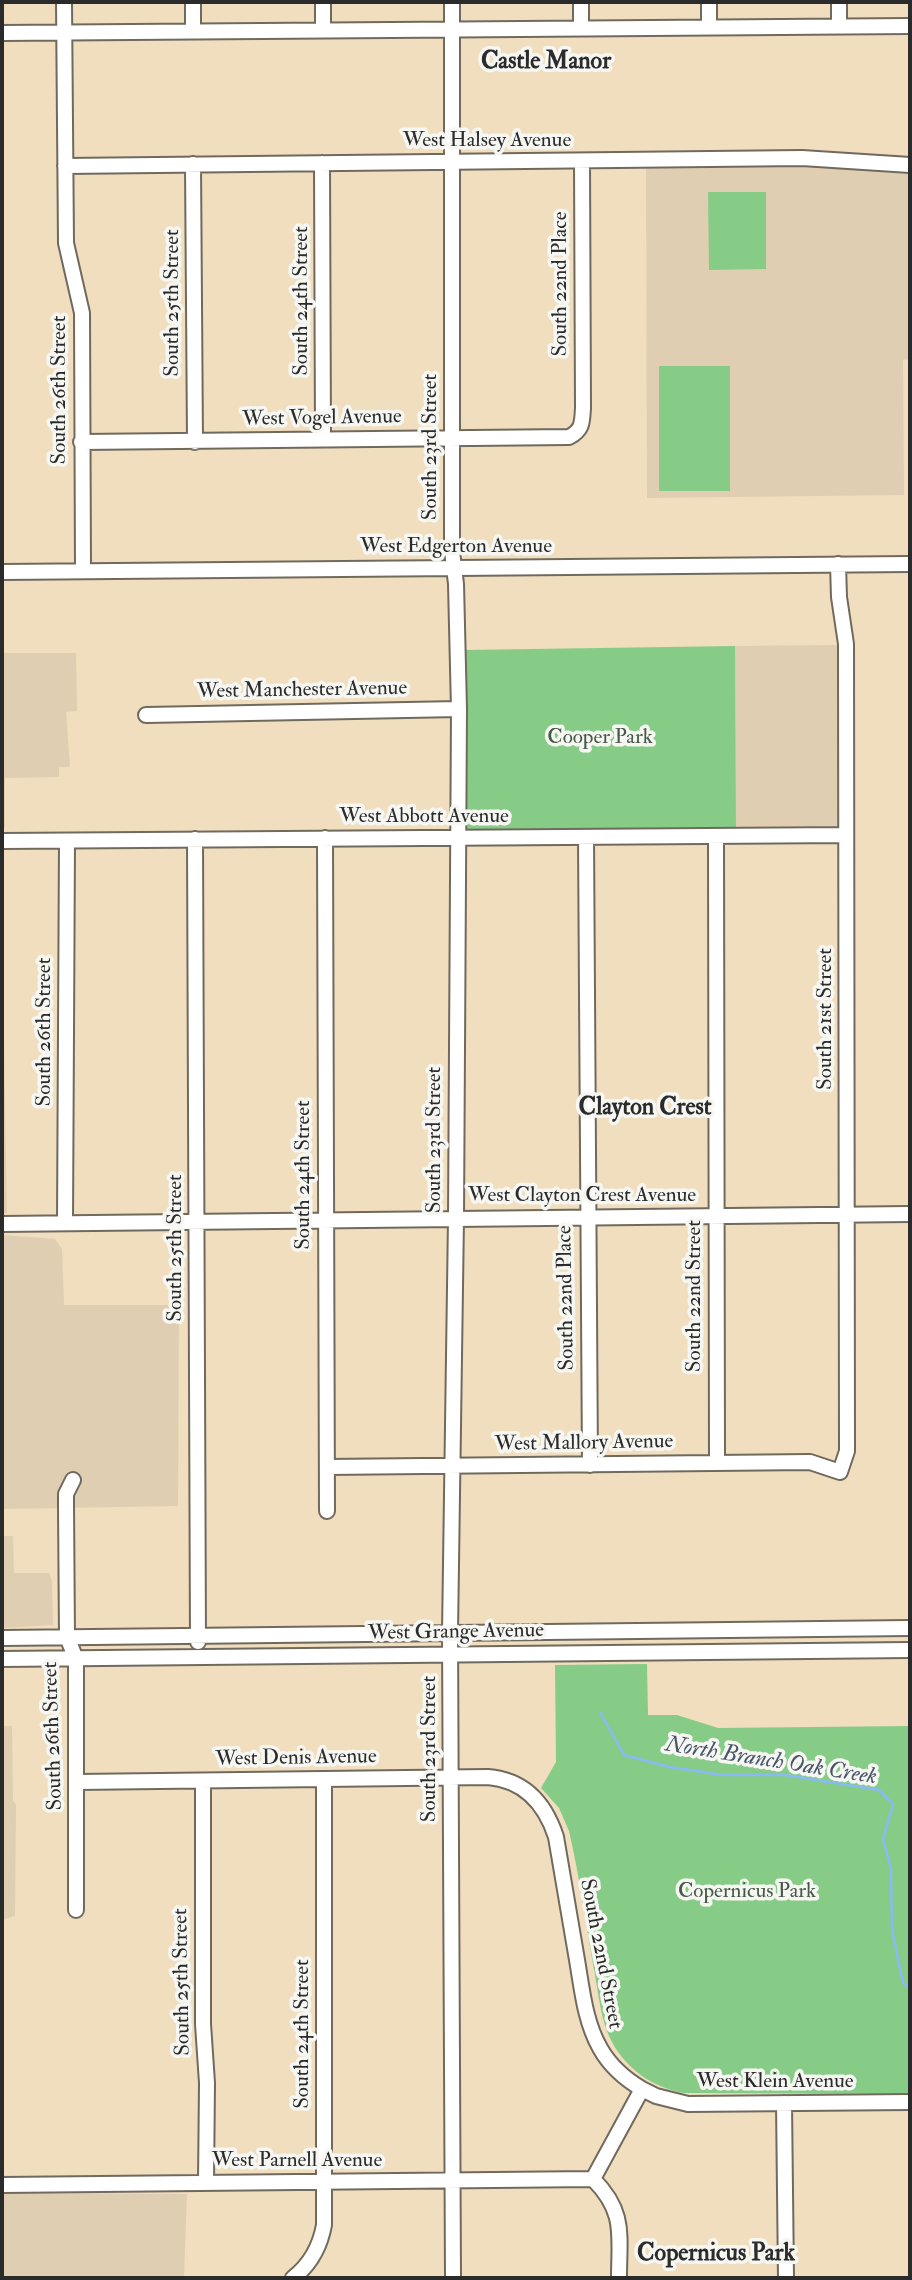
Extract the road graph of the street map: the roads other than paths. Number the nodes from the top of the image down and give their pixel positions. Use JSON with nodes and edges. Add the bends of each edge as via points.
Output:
{"nodes":[{"id":1,"x":64,"y":2,"type":"edge"},
{"id":2,"x":193,"y":2,"type":"edge"},
{"id":3,"x":323,"y":2,"type":"edge"},
{"id":4,"x":452,"y":2,"type":"edge"},
{"id":5,"x":581,"y":2,"type":"edge"},
{"id":6,"x":709,"y":2,"type":"edge"},
{"id":7,"x":839,"y":2,"type":"edge"},
{"id":8,"x":839,"y":26,"type":"junction"},
{"id":9,"x":910,"y":26,"type":"edge"},
{"id":10,"x":709,"y":27,"type":"junction"},
{"id":11,"x":581,"y":28,"type":"junction"},
{"id":12,"x":452,"y":29,"type":"junction"},
{"id":13,"x":323,"y":30,"type":"junction"},
{"id":14,"x":194,"y":31,"type":"junction"},
{"id":15,"x":2,"y":33,"type":"edge"},
{"id":16,"x":64,"y":33,"type":"junction"},
{"id":17,"x":452,"y":161,"type":"junction"},
{"id":18,"x":582,"y":161,"type":"junction"},
{"id":19,"x":322,"y":163,"type":"junction"},
{"id":20,"x":193,"y":164,"type":"junction"},
{"id":21,"x":910,"y":165,"type":"edge"},
{"id":22,"x":65,"y":166,"type":"junction"},
{"id":23,"x":583,"y":408,"type":"joint"},
{"id":24,"x":451,"y":438,"type":"junction"},
{"id":25,"x":323,"y":439,"type":"junction"},
{"id":26,"x":81,"y":442,"type":"junction"},
{"id":27,"x":195,"y":442,"type":"junction"},
{"id":28,"x":910,"y":564,"type":"edge"},
{"id":29,"x":838,"y":565,"type":"junction"},
{"id":30,"x":454,"y":568,"type":"junction"},
{"id":31,"x":82,"y":570,"type":"junction"},
{"id":32,"x":2,"y":572,"type":"edge"},
{"id":33,"x":459,"y":709,"type":"junction"},
{"id":34,"x":146,"y":715,"type":"dead end"},
{"id":35,"x":846,"y":835,"type":"junction"},
{"id":36,"x":716,"y":836,"type":"junction"},
{"id":37,"x":586,"y":837,"type":"junction"},
{"id":38,"x":325,"y":838,"type":"junction"},
{"id":39,"x":457,"y":838,"type":"junction"},
{"id":40,"x":195,"y":839,"type":"junction"},
{"id":41,"x":2,"y":841,"type":"edge"},
{"id":42,"x":67,"y":841,"type":"junction"},
{"id":43,"x":848,"y":1214,"type":"junction"},
{"id":44,"x":910,"y":1214,"type":"edge"},
{"id":45,"x":587,"y":1216,"type":"junction"},
{"id":46,"x":716,"y":1216,"type":"junction"},
{"id":47,"x":456,"y":1217,"type":"junction"},
{"id":48,"x":325,"y":1220,"type":"junction"},
{"id":49,"x":65,"y":1222,"type":"junction"},
{"id":50,"x":197,"y":1222,"type":"junction"},
{"id":51,"x":2,"y":1224,"type":"edge"},
{"id":52,"x":717,"y":1463,"type":"junction"},
{"id":53,"x":590,"y":1465,"type":"junction"},
{"id":54,"x":452,"y":1466,"type":"junction"},
{"id":55,"x":327,"y":1467,"type":"junction"},
{"id":56,"x":840,"y":1472,"type":"joint"},
{"id":57,"x":73,"y":1480,"type":"dead end"},
{"id":58,"x":327,"y":1511,"type":"dead end"},
{"id":59,"x":910,"y":1628,"type":"edge"},
{"id":60,"x":716,"y":1630,"type":"junction"},
{"id":61,"x":450,"y":1633,"type":"junction"},
{"id":62,"x":506,"y":1633,"type":"junction"},
{"id":63,"x":390,"y":1634,"type":"junction"},
{"id":64,"x":198,"y":1636,"type":"junction"},
{"id":65,"x":67,"y":1637,"type":"junction"},
{"id":66,"x":2,"y":1638,"type":"edge"},
{"id":67,"x":910,"y":1650,"type":"edge"},
{"id":68,"x":716,"y":1651,"type":"junction"},
{"id":69,"x":451,"y":1653,"type":"junction"},
{"id":70,"x":506,"y":1653,"type":"junction"},
{"id":71,"x":389,"y":1654,"type":"junction"},
{"id":72,"x":198,"y":1657,"type":"junction"},
{"id":73,"x":2,"y":1659,"type":"edge"},
{"id":74,"x":76,"y":1659,"type":"junction"},
{"id":75,"x":450,"y":1778,"type":"junction"},
{"id":76,"x":324,"y":1779,"type":"junction"},
{"id":77,"x":203,"y":1781,"type":"junction"},
{"id":78,"x":77,"y":1782,"type":"junction"},
{"id":79,"x":515,"y":1782,"type":"joint"},
{"id":80,"x":76,"y":1910,"type":"dead end"},
{"id":81,"x":642,"y":2089,"type":"junction"},
{"id":82,"x":910,"y":2102,"type":"edge"},
{"id":83,"x":784,"y":2104,"type":"junction"},
{"id":84,"x":593,"y":2179,"type":"junction"},
{"id":85,"x":454,"y":2180,"type":"junction"},
{"id":86,"x":206,"y":2182,"type":"junction"},
{"id":87,"x":325,"y":2182,"type":"junction"},
{"id":88,"x":2,"y":2185,"type":"edge"},
{"id":89,"x":293,"y":2278,"type":"edge"},
{"id":90,"x":453,"y":2278,"type":"edge"},
{"id":91,"x":619,"y":2278,"type":"edge"},
{"id":92,"x":786,"y":2278,"type":"edge"}],
"edges":[{"from":1,"to":16,"type":"street","name":"South 26th Street"},
{"from":2,"to":14,"type":"street"},
{"from":3,"to":13,"type":"street"},
{"from":4,"to":12,"type":"street","name":"South 23rd Street"},
{"from":5,"to":11,"type":"street"},
{"from":6,"to":10,"type":"street"},
{"from":7,"to":8,"type":"street"},
{"from":8,"to":9,"type":"street"},
{"from":8,"to":10,"type":"street"},
{"from":10,"to":11,"type":"street"},
{"from":11,"to":12,"type":"street"},
{"from":12,"to":13,"type":"street"},
{"from":12,"to":17,"type":"street","name":"South 23rd Street"},
{"from":13,"to":14,"type":"street"},
{"from":14,"to":16,"type":"street"},
{"from":15,"to":16,"type":"street"},
{"from":16,"to":22,"type":"street","name":"South 26th Street"},
{"from":17,"to":18,"type":"street","name":"West Halsey Avenue"},
{"from":17,"to":19,"type":"street","name":"West Halsey Avenue"},
{"from":17,"to":24,"type":"street","name":"South 23rd Street"},
{"from":18,"to":21,"type":"street","name":"West Halsey Avenue","via":[[802,158]]},
{"from":18,"to":23,"type":"street","name":"South 22nd Place"},
{"from":19,"to":20,"type":"street","name":"West Halsey Avenue"},
{"from":19,"to":25,"type":"street","name":"South 24th Street"},
{"from":20,"to":22,"type":"street","name":"West Halsey Avenue"},
{"from":20,"to":27,"type":"street","name":"South 25th Street"},
{"from":22,"to":26,"type":"street","name":"South 26th Street","via":[[66,243],[82,313]]},
{"from":23,"to":24,"type":"street","name":"West Vogel Avenue","via":[[582,424],[569,437]]},
{"from":24,"to":25,"type":"street","name":"West Vogel Avenue"},
{"from":24,"to":30,"type":"street","name":"South 23rd Street"},
{"from":25,"to":27,"type":"street","name":"West Vogel Avenue"},
{"from":26,"to":27,"type":"street","name":"West Vogel Avenue"},
{"from":26,"to":31,"type":"street","name":"South 26th Street"},
{"from":28,"to":29,"type":"street","name":"West Edgerton Avenue"},
{"from":29,"to":30,"type":"street","name":"West Edgerton Avenue"},
{"from":29,"to":35,"type":"street","name":"South 21st Street","via":[[846,644]]},
{"from":30,"to":31,"type":"street","name":"West Edgerton Avenue"},
{"from":30,"to":33,"type":"street","name":"South 23rd Street"},
{"from":31,"to":32,"type":"street","name":"West Edgerton Avenue"},
{"from":33,"to":34,"type":"street","name":"West Manchester Avenue"},
{"from":33,"to":39,"type":"street","name":"South 23rd Street"},
{"from":35,"to":36,"type":"street","name":"West Abbott Avenue"},
{"from":35,"to":43,"type":"street","name":"South 21st Street"},
{"from":36,"to":37,"type":"street","name":"West Abbott Avenue"},
{"from":36,"to":46,"type":"street","name":"South 22nd Street"},
{"from":37,"to":39,"type":"street","name":"West Abbott Avenue"},
{"from":37,"to":45,"type":"street","name":"South 22nd Place"},
{"from":38,"to":39,"type":"street","name":"West Abbott Avenue"},
{"from":38,"to":40,"type":"street","name":"West Abbott Avenue"},
{"from":38,"to":48,"type":"street","name":"South 24th Street"},
{"from":39,"to":47,"type":"street","name":"South 23rd Street"},
{"from":40,"to":42,"type":"street","name":"West Abbott Avenue"},
{"from":40,"to":50,"type":"street","name":"South 25th Street"},
{"from":41,"to":42,"type":"street","name":"West Abbott Avenue"},
{"from":42,"to":49,"type":"street","name":"South 26th Street"},
{"from":43,"to":44,"type":"street","name":"West Clayton Crest Avenue"},
{"from":43,"to":46,"type":"street","name":"West Clayton Crest Avenue"},
{"from":43,"to":56,"type":"street","name":"South 21st Street","via":[[847,1451]]},
{"from":45,"to":46,"type":"street","name":"West Clayton Crest Avenue"},
{"from":45,"to":47,"type":"street","name":"West Clayton Crest Avenue"},
{"from":45,"to":53,"type":"street","name":"South 22nd Place"},
{"from":46,"to":52,"type":"street","name":"South 22nd Street"},
{"from":47,"to":48,"type":"street","name":"West Clayton Crest Avenue"},
{"from":47,"to":54,"type":"street","name":"South 23rd Street"},
{"from":48,"to":50,"type":"street","name":"West Clayton Crest Avenue"},
{"from":48,"to":55,"type":"street","name":"South 24th Street"},
{"from":49,"to":50,"type":"street","name":"West Clayton Crest Avenue"},
{"from":49,"to":51,"type":"street","name":"West Clayton Crest Avenue"},
{"from":50,"to":64,"type":"street","name":"South 25th Street"},
{"from":52,"to":53,"type":"street","name":"West Mallory Avenue"},
{"from":52,"to":56,"type":"street","name":"West Mallory Avenue","via":[[810,1462]]},
{"from":53,"to":54,"type":"street","name":"West Mallory Avenue"},
{"from":54,"to":55,"type":"street","name":"West Mallory Avenue"},
{"from":54,"to":61,"type":"street","name":"South 23rd Street"},
{"from":55,"to":58,"type":"street","name":"South 24th Street"},
{"from":57,"to":65,"type":"street","name":"South 26th Street","via":[[66,1494]]},
{"from":59,"to":60,"type":"street","name":"West Grange Avenue"},
{"from":60,"to":62,"type":"street","name":"West Grange Avenue"},
{"from":60,"to":68,"type":"street"},
{"from":61,"to":62,"type":"street","name":"West Grange Avenue"},
{"from":61,"to":63,"type":"street","name":"West Grange Avenue"},
{"from":61,"to":69,"type":"street","name":"South 23rd Street"},
{"from":62,"to":70,"type":"street"},
{"from":63,"to":64,"type":"street","name":"West Grange Avenue"},
{"from":63,"to":71,"type":"street"},
{"from":64,"to":65,"type":"street","name":"West Grange Avenue"},
{"from":64,"to":72,"type":"street","name":"South 25th Street"},
{"from":65,"to":66,"type":"street","name":"West Grange Avenue"},
{"from":65,"to":74,"type":"street","name":"South 26th Street"},
{"from":67,"to":68,"type":"street","name":"West Grange Avenue"},
{"from":68,"to":70,"type":"street","name":"West Grange Avenue"},
{"from":69,"to":70,"type":"street","name":"West Grange Avenue"},
{"from":69,"to":71,"type":"street","name":"West Grange Avenue"},
{"from":69,"to":75,"type":"street","name":"South 23rd Street"},
{"from":71,"to":72,"type":"street","name":"West Grange Avenue"},
{"from":72,"to":74,"type":"street","name":"West Grange Avenue"},
{"from":73,"to":74,"type":"street","name":"West Grange Avenue"},
{"from":74,"to":78,"type":"street","name":"South 26th Street"},
{"from":75,"to":76,"type":"street","name":"West Denis Avenue"},
{"from":75,"to":79,"type":"street","name":"West Denis Avenue"},
{"from":75,"to":85,"type":"street","name":"South 23rd Street"},
{"from":76,"to":77,"type":"street","name":"West Denis Avenue"},
{"from":76,"to":87,"type":"street","name":"South 24th Street"},
{"from":77,"to":78,"type":"street","name":"West Denis Avenue"},
{"from":77,"to":86,"type":"street","name":"South 25th Street"},
{"from":78,"to":80,"type":"street","name":"South 26th Street"},
{"from":79,"to":81,"type":"street","name":"South 22nd Street","via":[[550,1816],[594,2037],[613,2066]]},
{"from":81,"to":83,"type":"street","name":"West Klein Avenue","via":[[688,2104]]},
{"from":81,"to":84,"type":"street"},
{"from":82,"to":83,"type":"street","name":"West Klein Avenue"},
{"from":83,"to":92,"type":"street"},
{"from":84,"to":85,"type":"street","name":"West Parnell Avenue"},
{"from":84,"to":91,"type":"street","via":[[605,2191],[618,2218]]},
{"from":85,"to":87,"type":"street","name":"West Parnell Avenue"},
{"from":85,"to":90,"type":"street","name":"South 23rd Street"},
{"from":86,"to":87,"type":"street","name":"West Parnell Avenue"},
{"from":86,"to":88,"type":"street","name":"West Parnell Avenue"},
{"from":87,"to":89,"type":"street","name":"South 24th Street","via":[[321,2240],[314,2256]]}]}
